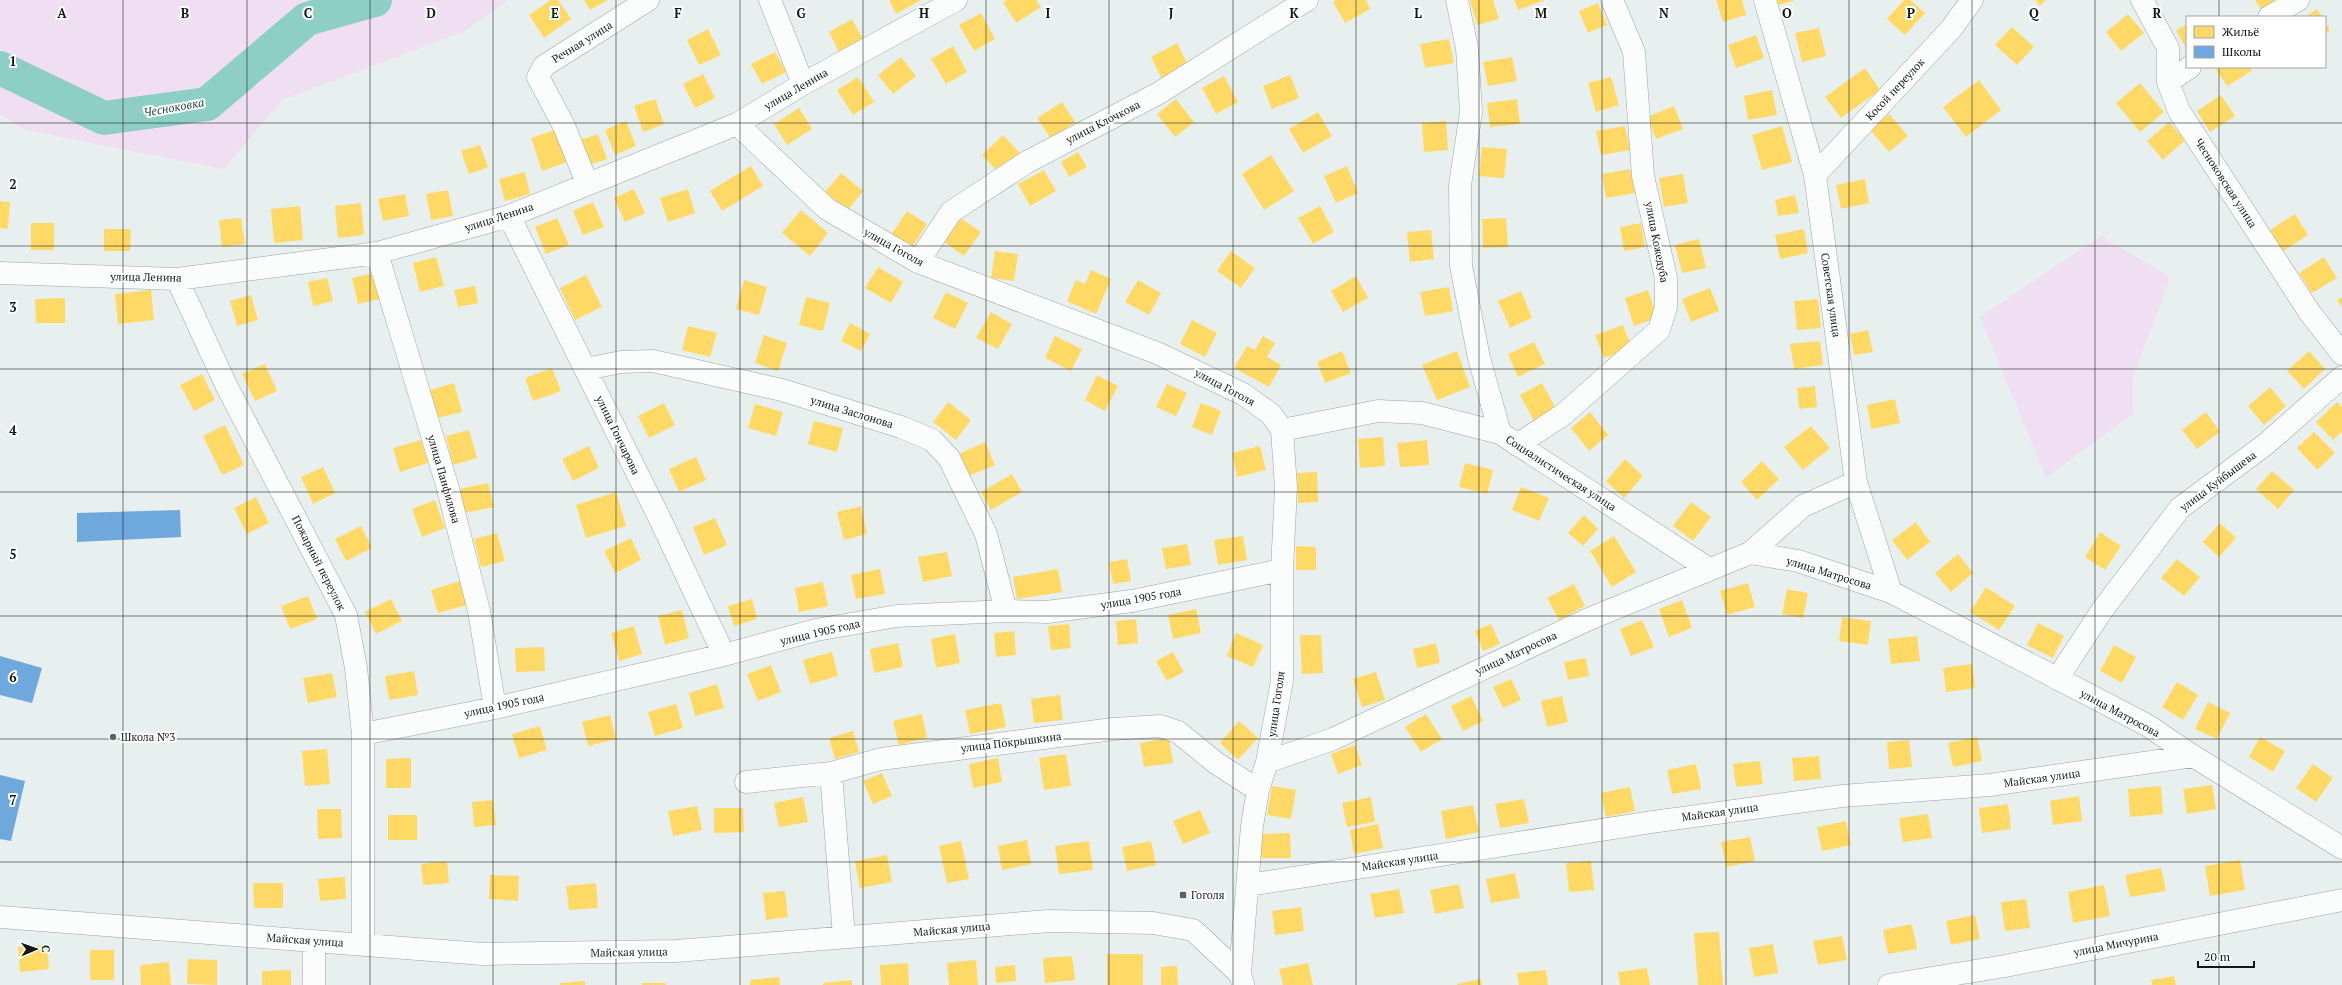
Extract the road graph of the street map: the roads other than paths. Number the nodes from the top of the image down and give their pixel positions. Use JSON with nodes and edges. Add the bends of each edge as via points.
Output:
{"nodes":[{"id":1,"x":648,"y":0,"type":"edge"},
{"id":2,"x":770,"y":0,"type":"edge"},
{"id":3,"x":956,"y":0,"type":"edge"},
{"id":4,"x":1307,"y":0,"type":"edge"},
{"id":5,"x":1457,"y":0,"type":"edge"},
{"id":6,"x":1612,"y":0,"type":"edge"},
{"id":7,"x":1765,"y":0,"type":"edge"},
{"id":8,"x":1972,"y":0,"type":"edge"},
{"id":9,"x":2142,"y":0,"type":"edge"},
{"id":10,"x":2298,"y":0,"type":"edge"},
{"id":11,"x":2271,"y":16,"type":"edge"},
{"id":12,"x":2189,"y":68,"type":"edge"},
{"id":13,"x":2168,"y":82,"type":"junction"},
{"id":14,"x":803,"y":84,"type":"junction"},
{"id":15,"x":737,"y":124,"type":"junction"},
{"id":16,"x":1815,"y":175,"type":"junction"},
{"id":17,"x":587,"y":184,"type":"junction"},
{"id":18,"x":509,"y":216,"type":"junction"},
{"id":19,"x":377,"y":253,"type":"junction"},
{"id":20,"x":918,"y":262,"type":"junction"},
{"id":21,"x":0,"y":273,"type":"edge"},
{"id":22,"x":177,"y":279,"type":"junction"},
{"id":23,"x":2342,"y":354,"type":"edge"},
{"id":24,"x":586,"y":369,"type":"junction"},
{"id":25,"x":2342,"y":377,"type":"edge"},
{"id":26,"x":1282,"y":430,"type":"junction"},
{"id":27,"x":1508,"y":439,"type":"junction"},
{"id":28,"x":1856,"y":482,"type":"junction"},
{"id":29,"x":1750,"y":553,"type":"junction"},
{"id":30,"x":1282,"y":570,"type":"junction"},
{"id":31,"x":1709,"y":570,"type":"junction"},
{"id":32,"x":1891,"y":592,"type":"junction"},
{"id":33,"x":1006,"y":611,"type":"junction"},
{"id":34,"x":724,"y":655,"type":"junction"},
{"id":35,"x":2057,"y":679,"type":"junction"},
{"id":36,"x":495,"y":708,"type":"junction"},
{"id":37,"x":363,"y":734,"type":"junction"},
{"id":38,"x":2193,"y":756,"type":"junction"},
{"id":39,"x":1267,"y":762,"type":"junction"},
{"id":40,"x":831,"y":773,"type":"junction"},
{"id":41,"x":746,"y":782,"type":"dead end"},
{"id":42,"x":1258,"y":790,"type":"junction"},
{"id":43,"x":2342,"y":848,"type":"edge"},
{"id":44,"x":1249,"y":885,"type":"junction"},
{"id":45,"x":2342,"y":900,"type":"edge"},
{"id":46,"x":0,"y":917,"type":"edge"},
{"id":47,"x":844,"y":937,"type":"junction"},
{"id":48,"x":314,"y":942,"type":"junction"},
{"id":49,"x":363,"y":944,"type":"junction"},
{"id":50,"x":1242,"y":980,"type":"edge"},
{"id":51,"x":314,"y":985,"type":"edge"},
{"id":52,"x":1889,"y":985,"type":"edge"}],
"edges":[{"from":1,"to":17,"type":"street","name":"Речная улица","via":[[544,66],[538,77],[564,126]]},
{"from":2,"to":14,"type":"street"},
{"from":3,"to":14,"type":"street","name":"улица Ленина"},
{"from":4,"to":20,"type":"street","name":"улица Клочкова","via":[[1159,93],[1027,162],[951,212]]},
{"from":5,"to":27,"type":"street","name":"Социалистическая улица","via":[[1467,48],[1472,112],[1460,185],[1461,266],[1479,358]]},
{"from":6,"to":27,"type":"street","name":"улица Кожедуба","via":[[1634,52],[1643,176],[1666,278],[1666,307],[1659,330],[1564,414]]},
{"from":7,"to":16,"type":"street","name":"Советская улица"},
{"from":8,"to":16,"type":"street","name":"Косой переулок","via":[[1951,29]]},
{"from":9,"to":13,"type":"street","name":"Чесноковская улица","via":[[2168,48]]},
{"from":10,"to":11,"type":"street"},
{"from":12,"to":13,"type":"street"},
{"from":13,"to":23,"type":"street","name":"Чесноковская улица","via":[[2179,111],[2310,313]]},
{"from":14,"to":15,"type":"street","name":"улица Ленина"},
{"from":15,"to":17,"type":"street","name":"улица Ленина"},
{"from":15,"to":20,"type":"street","name":"улица Гоголя","via":[[827,210]]},
{"from":16,"to":28,"type":"street","name":"Советская улица"},
{"from":17,"to":18,"type":"street","name":"улица Ленина"},
{"from":18,"to":19,"type":"street","name":"улица Ленина"},
{"from":18,"to":24,"type":"street","name":"улица Гончарова"},
{"from":19,"to":22,"type":"street","name":"улица Ленина"},
{"from":19,"to":36,"type":"street","name":"улица Панфилова","via":[[447,485],[479,611]]},
{"from":20,"to":26,"type":"street","name":"улица Гоголя","via":[[1157,352],[1243,394],[1271,414]]},
{"from":21,"to":22,"type":"street","name":"улица Ленина"},
{"from":22,"to":37,"type":"street","name":"Пожарный переулок","via":[[226,385],[346,615],[356,668]]},
{"from":24,"to":33,"type":"street","name":"улица Заслонова","via":[[621,362],[653,361],[782,390],[901,427],[932,440],[950,458],[986,534]]},
{"from":24,"to":34,"type":"street","name":"улица Гончарова"},
{"from":25,"to":35,"type":"street","name":"улица Куйбышева","via":[[2266,444],[2180,508],[2103,609]]},
{"from":26,"to":27,"type":"street","via":[[1378,411],[1422,413]]},
{"from":26,"to":30,"type":"street","name":"улица Гоголя","via":[[1286,487]]},
{"from":27,"to":31,"type":"street","name":"Социалистическая улица"},
{"from":28,"to":29,"type":"street","via":[[1803,506]]},
{"from":28,"to":32,"type":"street","name":"Советская улица"},
{"from":29,"to":31,"type":"street","name":"улица Матросова"},
{"from":29,"to":32,"type":"street","name":"улица Матросова","via":[[1798,561]]},
{"from":30,"to":33,"type":"street","name":"улица 1905 года","via":[[1132,601],[1047,612]]},
{"from":30,"to":39,"type":"street","name":"улица Гоголя","via":[[1282,681]]},
{"from":31,"to":39,"type":"street","name":"улица Матросова","via":[[1589,619],[1333,739]]},
{"from":32,"to":35,"type":"street","name":"улица Матросова"},
{"from":33,"to":34,"type":"street","name":"улица 1905 года","via":[[897,616],[816,630]]},
{"from":34,"to":36,"type":"street","name":"улица 1905 года"},
{"from":35,"to":38,"type":"street","name":"улица Матросова","via":[[2147,725]]},
{"from":36,"to":37,"type":"street","name":"улица 1905 года"},
{"from":37,"to":49,"type":"street","name":"Пожарный переулок"},
{"from":38,"to":43,"type":"street","name":"улица Матросова"},
{"from":38,"to":44,"type":"street","name":"Майская улица","via":[[1990,785],[1835,797],[1652,822]]},
{"from":39,"to":42,"type":"street","name":"улица Гоголя"},
{"from":40,"to":41,"type":"street","name":"улица Покрышкина"},
{"from":40,"to":42,"type":"street","name":"улица Покрышкина","via":[[881,759],[1113,729],[1160,726],[1178,732],[1216,763]]},
{"from":40,"to":47,"type":"street"},
{"from":42,"to":44,"type":"street","name":"улица Гоголя","via":[[1252,826]]},
{"from":44,"to":50,"type":"street","name":"улица Гоголя"},
{"from":45,"to":52,"type":"street","name":"улица Мичурина","via":[[2005,966]]},
{"from":46,"to":48,"type":"street","name":"Майская улица"},
{"from":47,"to":49,"type":"street","name":"Майская улица","via":[[676,951],[483,954]]},
{"from":47,"to":50,"type":"street","name":"Майская улица","via":[[1049,921],[1153,923],[1193,930]]},
{"from":48,"to":49,"type":"street","name":"Майская улица"},
{"from":48,"to":51,"type":"street"}]}
